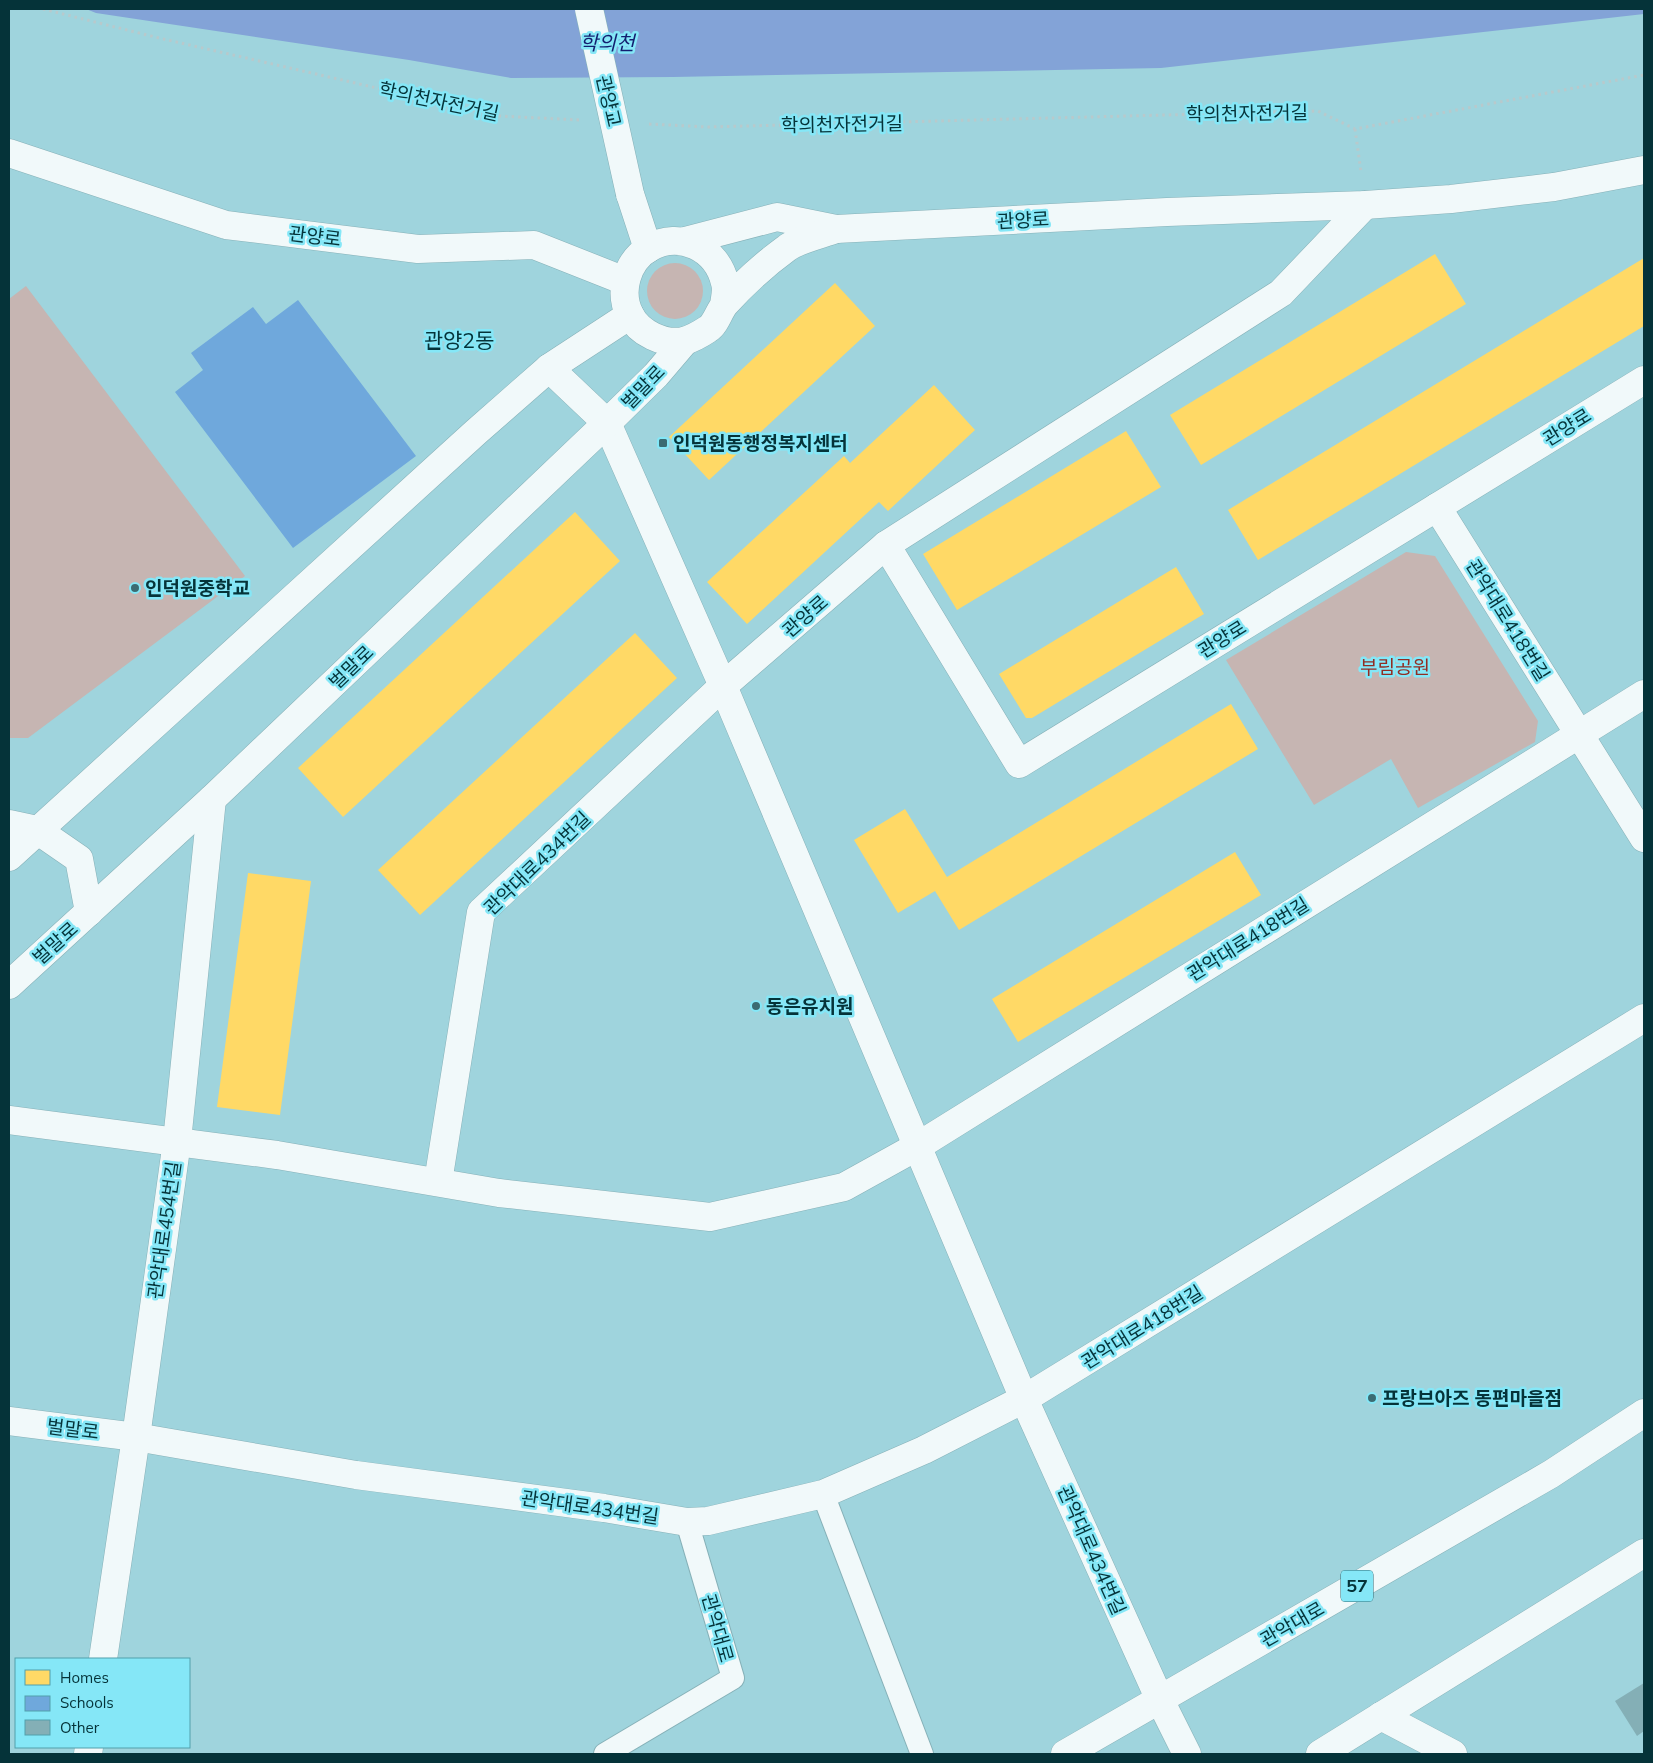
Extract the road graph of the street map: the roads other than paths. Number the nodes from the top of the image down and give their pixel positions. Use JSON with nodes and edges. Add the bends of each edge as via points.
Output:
{"nodes":[{"id":1,"x":589,"y":9,"type":"edge"},
{"id":2,"x":9,"y":153,"type":"edge"},
{"id":3,"x":1644,"y":170,"type":"edge"},
{"id":4,"x":1365,"y":205,"type":"junction"},
{"id":5,"x":836,"y":229,"type":"junction"},
{"id":6,"x":686,"y":241,"type":"junction"},
{"id":7,"x":648,"y":248,"type":"junction"},
{"id":8,"x":625,"y":281,"type":"junction"},
{"id":9,"x":724,"y":305,"type":"junction"},
{"id":10,"x":630,"y":315,"type":"junction"},
{"id":11,"x":685,"y":341,"type":"junction"},
{"id":12,"x":550,"y":368,"type":"junction"},
{"id":13,"x":1644,"y":380,"type":"edge"},
{"id":14,"x":607,"y":423,"type":"junction"},
{"id":15,"x":1437,"y":507,"type":"junction"},
{"id":16,"x":886,"y":545,"type":"junction"},
{"id":17,"x":723,"y":686,"type":"junction"},
{"id":18,"x":1644,"y":694,"type":"edge"},
{"id":19,"x":1579,"y":733,"type":"junction"},
{"id":20,"x":212,"y":799,"type":"junction"},
{"id":21,"x":9,"y":824,"type":"edge"},
{"id":22,"x":37,"y":830,"type":"junction"},
{"id":23,"x":1644,"y":838,"type":"edge"},
{"id":24,"x":9,"y":857,"type":"edge"},
{"id":25,"x":89,"y":912,"type":"junction"},
{"id":26,"x":9,"y":985,"type":"edge"},
{"id":27,"x":1644,"y":1018,"type":"edge"},
{"id":28,"x":9,"y":1120,"type":"edge"},
{"id":29,"x":177,"y":1141,"type":"junction"},
{"id":30,"x":918,"y":1146,"type":"junction"},
{"id":31,"x":438,"y":1182,"type":"junction"},
{"id":32,"x":1024,"y":1399,"type":"junction"},
{"id":33,"x":1644,"y":1413,"type":"edge"},
{"id":34,"x":9,"y":1421,"type":"edge"},
{"id":35,"x":136,"y":1437,"type":"junction"},
{"id":36,"x":823,"y":1494,"type":"junction"},
{"id":37,"x":687,"y":1522,"type":"junction"},
{"id":38,"x":1644,"y":1553,"type":"edge"},
{"id":39,"x":102,"y":1658,"type":"edge"},
{"id":40,"x":1160,"y":1700,"type":"junction"},
{"id":41,"x":1380,"y":1716,"type":"junction"},
{"id":42,"x":605,"y":1754,"type":"edge"},
{"id":43,"x":922,"y":1754,"type":"edge"},
{"id":44,"x":1065,"y":1754,"type":"edge"},
{"id":45,"x":1187,"y":1754,"type":"edge"},
{"id":46,"x":1320,"y":1754,"type":"edge"},
{"id":47,"x":1453,"y":1754,"type":"edge"}],
"edges":[{"from":1,"to":7,"type":"street","name":"관양교","bridge":true,"via":[[630,194]]},
{"from":2,"to":8,"type":"street","name":"관양로","via":[[226,225],[418,249],[534,245]]},
{"from":3,"to":4,"type":"street","name":"관양로","via":[[1554,187]]},
{"from":4,"to":5,"type":"street","name":"관양로"},
{"from":4,"to":16,"type":"street","name":"관양로","via":[[1281,293]]},
{"from":5,"to":6,"type":"street","name":"관양로","via":[[777,217]]},
{"from":5,"to":9,"type":"street","via":[[789,246]]},
{"from":6,"to":7,"type":"street","via":[[666,241]]},
{"from":6,"to":9,"type":"street","via":[[704,249],[719,265],[726,284]]},
{"from":7,"to":8,"type":"street","via":[[633,262]]},
{"from":8,"to":10,"type":"street"},
{"from":9,"to":11,"type":"street","via":[[710,328]]},
{"from":10,"to":11,"type":"street","via":[[644,331],[664,341]]},
{"from":10,"to":12,"type":"street"},
{"from":11,"to":14,"type":"street","name":"벌말로"},
{"from":12,"to":14,"type":"street","name":"관악대로434번길"},
{"from":12,"to":22,"type":"street"},
{"from":13,"to":15,"type":"street","name":"관양로"},
{"from":14,"to":17,"type":"street","name":"관악대로434번길"},
{"from":14,"to":20,"type":"street","name":"벌말로"},
{"from":15,"to":16,"type":"street","name":"관양로","via":[[1019,764]]},
{"from":15,"to":19,"type":"street","name":"관악대로418번길"},
{"from":16,"to":17,"type":"street","name":"관양로"},
{"from":17,"to":30,"type":"street","name":"관악대로434번길"},
{"from":17,"to":31,"type":"street","name":"관악대로434번길","via":[[481,912]]},
{"from":18,"to":19,"type":"street"},
{"from":19,"to":23,"type":"street","name":"관악대로418번길"},
{"from":19,"to":30,"type":"street","name":"관악대로418번길"},
{"from":20,"to":25,"type":"street","name":"벌말로"},
{"from":20,"to":29,"type":"street","name":"관악대로454번길"},
{"from":21,"to":22,"type":"street"},
{"from":22,"to":24,"type":"street"},
{"from":22,"to":25,"type":"street","via":[[79,859]]},
{"from":25,"to":26,"type":"street","name":"벌말로"},
{"from":27,"to":32,"type":"street","name":"관악대로418번길"},
{"from":28,"to":29,"type":"street"},
{"from":29,"to":31,"type":"street"},
{"from":29,"to":35,"type":"street","name":"관악대로454번길"},
{"from":30,"to":31,"type":"street","via":[[844,1187],[710,1218],[499,1193]]},
{"from":30,"to":32,"type":"street","name":"관악대로434번길"},
{"from":32,"to":36,"type":"street","name":"관악대로434번길","via":[[924,1450]]},
{"from":32,"to":40,"type":"street","name":"관악대로434번길"},
{"from":33,"to":40,"type":"street","name":"관악대로","number":"57","via":[[1551,1474]]},
{"from":34,"to":35,"type":"street","name":"벌말로"},
{"from":35,"to":37,"type":"street","name":"관악대로434번길","via":[[356,1476]]},
{"from":35,"to":39,"type":"street","name":"관악대로454번길"},
{"from":36,"to":37,"type":"street","name":"관악대로434번길","via":[[708,1521]]},
{"from":36,"to":43,"type":"lane"},
{"from":37,"to":42,"type":"lane","name":"관악대로","via":[[733,1678]]},
{"from":38,"to":41,"type":"street"},
{"from":40,"to":44,"type":"street","name":"관악대로","number":"57"},
{"from":40,"to":45,"type":"street","name":"관악대로434번길"},
{"from":41,"to":46,"type":"street"},
{"from":41,"to":47,"type":"street"}]}
